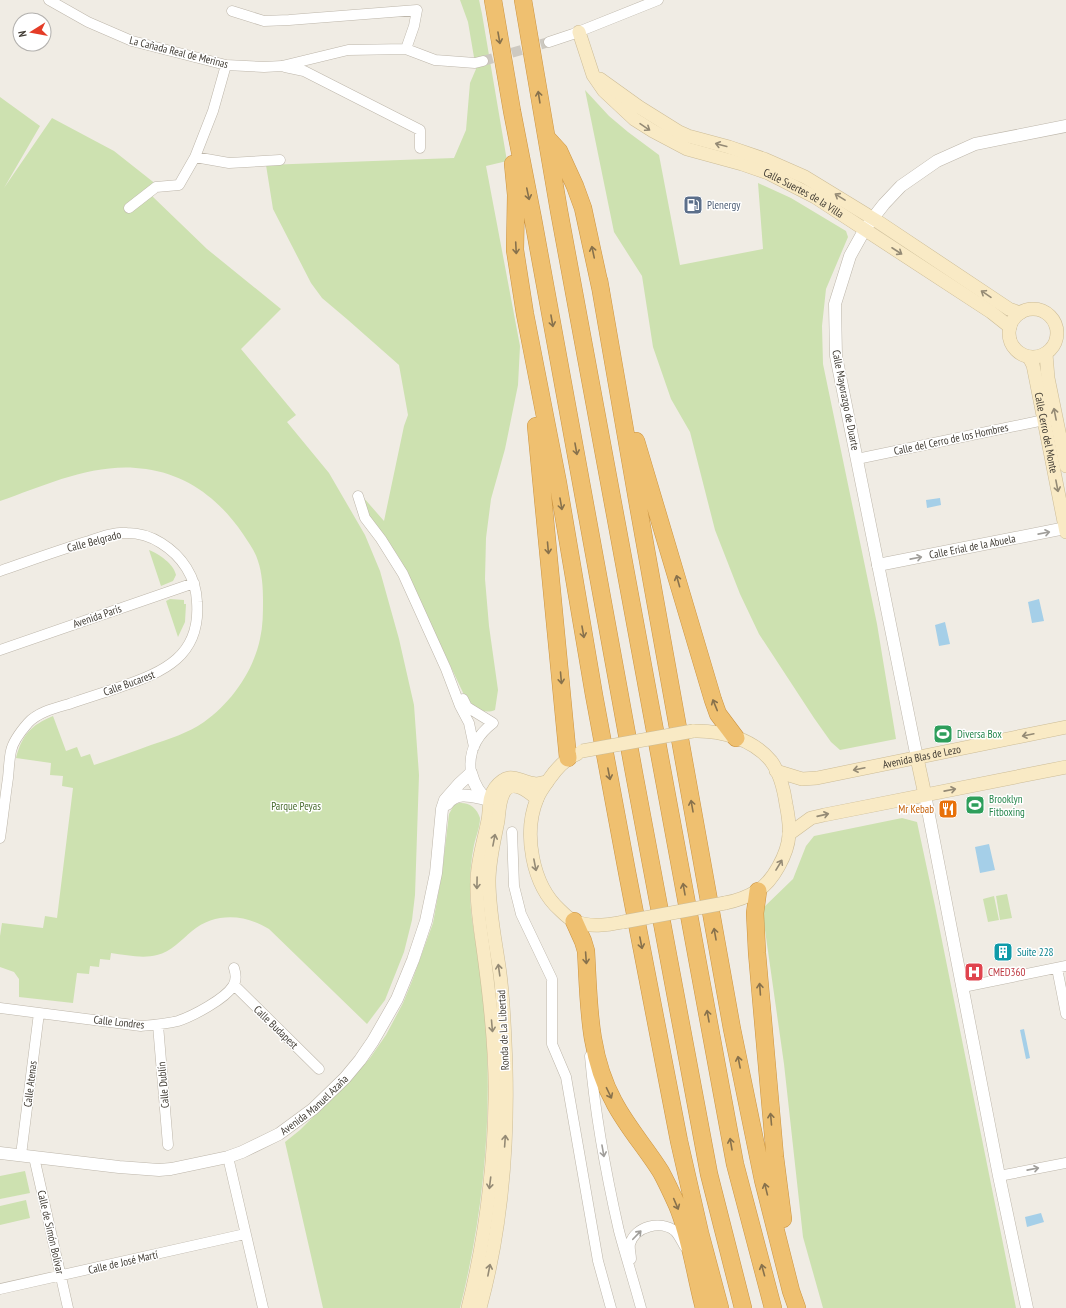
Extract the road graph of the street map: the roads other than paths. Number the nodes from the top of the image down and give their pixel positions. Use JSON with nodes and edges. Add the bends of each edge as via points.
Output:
{"nodes":[{"id":1,"x":49,"y":0,"type":"edge"},
{"id":2,"x":493,"y":0,"type":"edge"},
{"id":3,"x":523,"y":0,"type":"edge"},
{"id":4,"x":658,"y":0,"type":"edge"},
{"id":5,"x":417,"y":5,"type":"edge"},
{"id":6,"x":232,"y":11,"type":"dead end"},
{"id":7,"x":579,"y":32,"type":"junction"},
{"id":8,"x":549,"y":42,"type":"tunnel mouth"},
{"id":9,"x":406,"y":49,"type":"junction"},
{"id":10,"x":483,"y":61,"type":"tunnel mouth"},
{"id":11,"x":226,"y":65,"type":"junction"},
{"id":12,"x":282,"y":66,"type":"junction"},
{"id":13,"x":593,"y":75,"type":"junction"},
{"id":14,"x":512,"y":112,"type":"junction"},
{"id":15,"x":1066,"y":126,"type":"edge"},
{"id":16,"x":545,"y":135,"type":"junction"},
{"id":17,"x":420,"y":148,"type":"dead end"},
{"id":18,"x":195,"y":157,"type":"junction"},
{"id":19,"x":280,"y":160,"type":"dead end"},
{"id":20,"x":129,"y":208,"type":"dead end"},
{"id":21,"x":873,"y":218,"type":"junction"},
{"id":22,"x":865,"y":229,"type":"junction"},
{"id":23,"x":599,"y":280,"type":"junction"},
{"id":24,"x":1020,"y":313,"type":"junction"},
{"id":25,"x":525,"y":314,"type":"junction"},
{"id":26,"x":1060,"y":320,"type":"edge"},
{"id":27,"x":1010,"y":327,"type":"junction"},
{"id":28,"x":1062,"y":336,"type":"edge"},
{"id":29,"x":1046,"y":354,"type":"junction"},
{"id":30,"x":1029,"y":357,"type":"junction"},
{"id":31,"x":1044,"y":420,"type":"junction"},
{"id":32,"x":857,"y":459,"type":"junction"},
{"id":33,"x":1066,"y":466,"type":"edge"},
{"id":34,"x":358,"y":496,"type":"dead end"},
{"id":35,"x":1066,"y":530,"type":"edge"},
{"id":36,"x":878,"y":565,"type":"junction"},
{"id":37,"x":0,"y":571,"type":"edge"},
{"id":38,"x":194,"y":583,"type":"junction"},
{"id":39,"x":0,"y":650,"type":"edge"},
{"id":40,"x":446,"y":669,"type":"junction"},
{"id":41,"x":1066,"y":727,"type":"edge"},
{"id":42,"x":736,"y":738,"type":"junction"},
{"id":43,"x":474,"y":747,"type":"junction"},
{"id":44,"x":575,"y":755,"type":"junction"},
{"id":45,"x":917,"y":758,"type":"junction"},
{"id":46,"x":1066,"y":767,"type":"edge"},
{"id":47,"x":776,"y":771,"type":"junction"},
{"id":48,"x":471,"y":773,"type":"junction"},
{"id":49,"x":547,"y":782,"type":"junction"},
{"id":50,"x":925,"y":795,"type":"junction"},
{"id":51,"x":537,"y":799,"type":"junction"},
{"id":52,"x":487,"y":801,"type":"junction"},
{"id":53,"x":442,"y":809,"type":"junction"},
{"id":54,"x":512,"y":832,"type":"dead end"},
{"id":55,"x":789,"y":834,"type":"junction"},
{"id":56,"x":0,"y":838,"type":"edge"},
{"id":57,"x":758,"y":891,"type":"junction"},
{"id":58,"x":574,"y":921,"type":"junction"},
{"id":59,"x":1061,"y":967,"type":"edge"},
{"id":60,"x":234,"y":968,"type":"dead end"},
{"id":61,"x":234,"y":985,"type":"junction"},
{"id":62,"x":963,"y":987,"type":"junction"},
{"id":63,"x":0,"y":1008,"type":"edge"},
{"id":64,"x":39,"y":1013,"type":"junction"},
{"id":65,"x":1066,"y":1014,"type":"edge"},
{"id":66,"x":589,"y":1015,"type":"junction"},
{"id":67,"x":158,"y":1025,"type":"junction"},
{"id":68,"x":319,"y":1069,"type":"dead end"},
{"id":69,"x":168,"y":1145,"type":"dead end"},
{"id":70,"x":0,"y":1153,"type":"edge"},
{"id":71,"x":21,"y":1155,"type":"junction"},
{"id":72,"x":34,"y":1157,"type":"junction"},
{"id":73,"x":228,"y":1157,"type":"junction"},
{"id":74,"x":1066,"y":1163,"type":"edge"},
{"id":75,"x":999,"y":1176,"type":"junction"},
{"id":76,"x":245,"y":1234,"type":"junction"},
{"id":77,"x":695,"y":1273,"type":"junction"},
{"id":78,"x":61,"y":1276,"type":"junction"},
{"id":79,"x":0,"y":1290,"type":"edge"},
{"id":80,"x":640,"y":1303,"type":"edge"},
{"id":81,"x":68,"y":1308,"type":"edge"},
{"id":82,"x":263,"y":1308,"type":"edge"},
{"id":83,"x":468,"y":1308,"type":"edge"},
{"id":84,"x":480,"y":1308,"type":"edge"},
{"id":85,"x":611,"y":1308,"type":"edge"},
{"id":86,"x":704,"y":1308,"type":"edge"},
{"id":87,"x":720,"y":1308,"type":"edge"},
{"id":88,"x":743,"y":1308,"type":"edge"},
{"id":89,"x":773,"y":1308,"type":"edge"},
{"id":90,"x":797,"y":1308,"type":"edge"},
{"id":91,"x":802,"y":1308,"type":"edge"},
{"id":92,"x":1028,"y":1308,"type":"edge"}],
"edges":[{"from":1,"to":11,"type":"street","name":"La Cañada Real de Merinas","via":[[88,22],[132,41]]},
{"from":2,"to":14,"type":"highway","one_way":true},
{"from":16,"to":3,"type":"highway","one_way":true},
{"from":4,"to":7,"type":"street"},
{"from":5,"to":6,"type":"street","via":[[264,21]]},
{"from":5,"to":9,"type":"street","via":[[414,26]]},
{"from":7,"to":8,"type":"street"},
{"from":7,"to":13,"type":"main road","name":"Calle Suertes de la Villa"},
{"from":9,"to":10,"type":"street","name":"La Cañada Real de Merinas","via":[[435,60],[475,64]]},
{"from":9,"to":12,"type":"street","name":"La Cañada Real de Merinas","via":[[348,50]]},
{"from":11,"to":12,"type":"street","name":"La Cañada Real de Merinas"},
{"from":11,"to":18,"type":"street","via":[[213,111]]},
{"from":12,"to":17,"type":"street","via":[[304,71],[420,130]]},
{"from":21,"to":13,"type":"main road","name":"Calle Suertes de la Villa","one_way":true,"via":[[791,170],[748,153],[679,132]]},
{"from":13,"to":22,"type":"main road","name":"Calle Suertes de la Villa","one_way":true,"via":[[615,102],[653,132],[687,149],[774,176],[815,197]]},
{"from":14,"to":25,"type":"highway","one_way":true,"via":[[511,154],[516,195],[515,250]]},
{"from":14,"to":88,"type":"highway","one_way":true,"via":[[709,1174]]},
{"from":15,"to":21,"type":"street","name":"Calle Mayorazgo de Duarte","via":[[975,144],[949,154],[901,186]]},
{"from":23,"to":16,"type":"highway","one_way":true,"via":[[575,186],[559,151]]},
{"from":89,"to":16,"type":"highway","one_way":true,"via":[[735,1164]]},
{"from":18,"to":19,"type":"street","via":[[229,163]]},
{"from":18,"to":20,"type":"street","via":[[179,185],[156,187]]},
{"from":21,"to":22,"type":"street","name":"Calle Mayorazgo de Duarte"},
{"from":24,"to":21,"type":"main road","name":"Calle Suertes de la Villa","one_way":true,"via":[[1009,310]]},
{"from":22,"to":27,"type":"main road","name":"Calle Suertes de la Villa","one_way":true},
{"from":22,"to":32,"type":"street","name":"Calle Mayorazgo de Duarte","via":[[850,256],[835,304],[836,356]]},
{"from":42,"to":23,"type":"highway","one_way":true,"via":[[718,714],[712,700],[635,435]]},
{"from":90,"to":23,"type":"highway","one_way":true,"via":[[763,1180],[732,1029]]},
{"from":24,"to":26,"type":"main road","via":[[1036,309]]},
{"from":24,"to":27,"type":"main road"},
{"from":25,"to":44,"type":"highway","one_way":true},
{"from":25,"to":87,"type":"highway","one_way":true,"via":[[679,1141]]},
{"from":26,"to":28,"type":"main road","via":[[1056,326]]},
{"from":27,"to":30,"type":"main road","via":[[1014,349]]},
{"from":28,"to":29,"type":"main road"},
{"from":29,"to":30,"type":"main road","via":[[1041,357]]},
{"from":33,"to":29,"type":"main road","name":"Calle Cerro del Monte","one_way":true,"via":[[1048,378]]},
{"from":30,"to":31,"type":"main road","name":"Calle Cerro del Monte","via":[[1033,365]]},
{"from":31,"to":32,"type":"street","name":"Calle del Cerro de los Hombres"},
{"from":31,"to":35,"type":"main road","name":"Calle Cerro del Monte","one_way":true},
{"from":32,"to":36,"type":"street","name":"Calle Mayorazgo de Duarte"},
{"from":34,"to":40,"type":"street","via":[[366,518],[403,574]]},
{"from":36,"to":35,"type":"street","name":"Calle Erial de la Abuela","one_way":true},
{"from":36,"to":45,"type":"street","name":"Calle Mayorazgo de Duarte"},
{"from":37,"to":38,"type":"street","name":"Calle Belgrado","via":[[112,534],[126,532],[146,536],[163,544],[181,559]]},
{"from":38,"to":39,"type":"street","name":"Avenida París"},
{"from":38,"to":56,"type":"street","name":"Calle Bucarest","via":[[197,601],[196,623],[190,642],[173,663],[143,679],[46,712],[30,722],[18,735],[11,750]]},
{"from":40,"to":43,"type":"street","via":[[460,706],[470,723]]},
{"from":40,"to":43,"type":"street","via":[[467,707],[493,723]]},
{"from":41,"to":45,"type":"main road","name":"Avenida Blas de Lezo","one_way":true},
{"from":42,"to":44,"type":"main road","bridge":true,"via":[[721,733],[693,731]]},
{"from":42,"to":47,"type":"main road","via":[[762,753],[771,761]]},
{"from":43,"to":48,"type":"street"},
{"from":44,"to":49,"type":"main road","via":[[556,770]]},
{"from":45,"to":47,"type":"main road","name":"Avenida Blas de Lezo","one_way":true,"via":[[817,778],[802,778]]},
{"from":45,"to":50,"type":"main road"},
{"from":50,"to":46,"type":"main road","one_way":true},
{"from":47,"to":55,"type":"main road","via":[[785,796]]},
{"from":48,"to":52,"type":"street","via":[[476,786]]},
{"from":48,"to":53,"type":"street","name":"Avenida Manuel Azaña","via":[[445,800]]},
{"from":49,"to":51,"type":"main road"},
{"from":49,"to":52,"type":"main road","name":"Ronda de La Libertad","via":[[536,784],[515,777],[507,779],[500,783]]},
{"from":55,"to":50,"type":"main road","one_way":true,"via":[[811,818]]},
{"from":50,"to":62,"type":"street"},
{"from":51,"to":58,"type":"main road","one_way":true,"via":[[530,831],[535,869],[552,903]]},
{"from":84,"to":51,"type":"main road","name":"Ronda de La Libertad","one_way":true,"via":[[500,1198],[506,1118],[503,1010],[489,881],[492,853],[500,802],[507,788],[522,788]]},
{"from":52,"to":53,"type":"street","via":[[468,795],[459,796],[451,799]]},
{"from":52,"to":83,"type":"main road","name":"Ronda de La Libertad","one_way":true,"via":[[488,819],[478,862],[477,884],[492,1036],[495,1099],[487,1208]]},
{"from":53,"to":73,"type":"street","name":"Avenida Manuel Azaña","via":[[436,873],[426,921],[397,999],[373,1041],[345,1078],[296,1123],[259,1144]]},
{"from":54,"to":85,"type":"street","via":[[514,886],[521,914],[552,979],[552,1044],[566,1077],[598,1261]]},
{"from":57,"to":55,"type":"main road","one_way":true,"via":[[773,875],[782,860]]},
{"from":57,"to":58,"type":"main road","bridge":true,"via":[[725,903],[623,922],[595,925]]},
{"from":91,"to":57,"type":"highway","one_way":true,"via":[[784,1227],[775,1157],[755,920]]},
{"from":58,"to":66,"type":"highway","one_way":true,"via":[[586,951]]},
{"from":59,"to":62,"type":"street"},
{"from":59,"to":65,"type":"street"},
{"from":60,"to":61,"type":"street"},
{"from":61,"to":67,"type":"street","name":"Calle Londres","via":[[213,1004],[194,1014],[178,1021]]},
{"from":61,"to":68,"type":"street","name":"Calle Budapest"},
{"from":62,"to":75,"type":"street"},
{"from":63,"to":64,"type":"street","name":"Calle Londres"},
{"from":64,"to":67,"type":"street","name":"Calle Londres","via":[[141,1026]]},
{"from":64,"to":71,"type":"street","name":"Calle Atenas"},
{"from":66,"to":77,"type":"highway","one_way":true,"via":[[604,1082],[624,1120],[670,1189],[683,1221]]},
{"from":66,"to":80,"type":"street","one_way":true,"via":[[592,1073],[606,1169],[619,1230]]},
{"from":67,"to":69,"type":"street","name":"Calle Dublín"},
{"from":70,"to":71,"type":"street","name":"Avenida Manuel Azaña"},
{"from":71,"to":72,"type":"street","name":"Avenida Manuel Azaña"},
{"from":72,"to":73,"type":"street","name":"Avenida Manuel Azaña","via":[[119,1168],[159,1170]]},
{"from":72,"to":78,"type":"street","name":"Calle de Simón Bolívar"},
{"from":73,"to":76,"type":"street"},
{"from":75,"to":74,"type":"street","one_way":true},
{"from":75,"to":92,"type":"street"},
{"from":76,"to":78,"type":"street","name":"Calle de José Martí"},
{"from":76,"to":82,"type":"street"},
{"from":80,"to":77,"type":"street","one_way":true,"via":[[630,1250],[630,1243],[640,1231],[658,1225],[668,1226],[675,1231],[685,1245]]},
{"from":77,"to":86,"type":"highway"},
{"from":78,"to":79,"type":"street","name":"Calle de José Martí"},
{"from":78,"to":81,"type":"street","name":"Calle de Simón Bolívar"}]}
